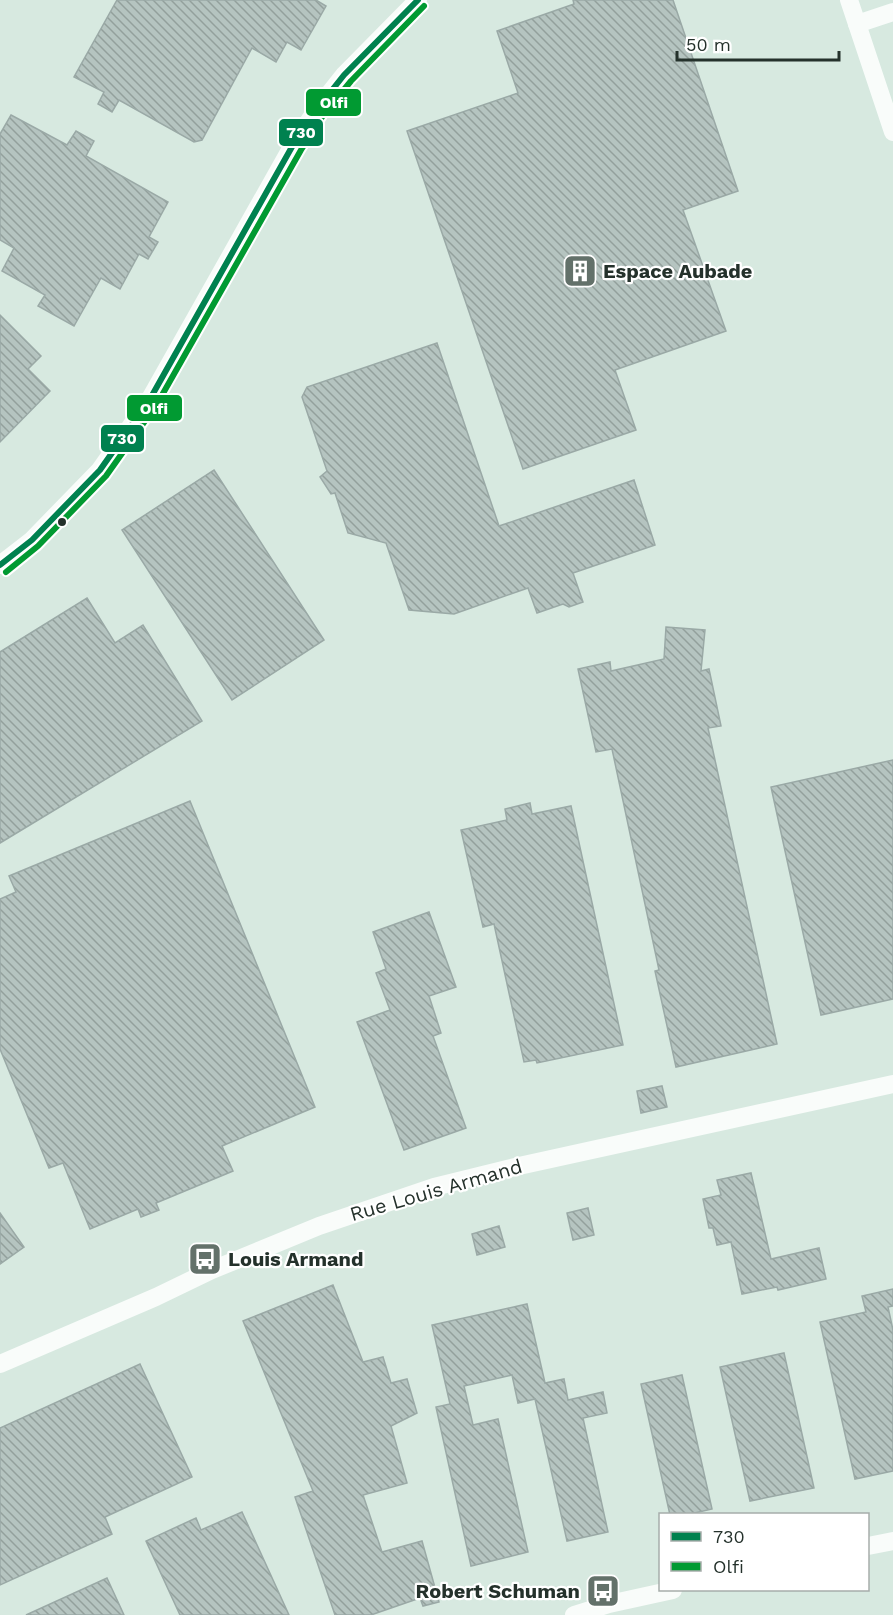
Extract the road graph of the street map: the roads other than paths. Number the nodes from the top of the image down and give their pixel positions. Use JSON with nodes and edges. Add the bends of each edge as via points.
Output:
{"nodes":[{"id":1,"x":418,"y":0,"type":"edge"},
{"id":2,"x":849,"y":0,"type":"edge"},
{"id":3,"x":893,"y":12,"type":"edge"},
{"id":4,"x":857,"y":24,"type":"junction"},
{"id":5,"x":893,"y":132,"type":"edge"},
{"id":6,"x":0,"y":565,"type":"edge"},
{"id":7,"x":893,"y":1084,"type":"edge"},
{"id":8,"x":0,"y":1364,"type":"edge"},
{"id":9,"x":893,"y":1540,"type":"edge"},
{"id":10,"x":869,"y":1546,"type":"edge"},
{"id":11,"x":668,"y":1591,"type":"edge"},
{"id":12,"x":574,"y":1615,"type":"edge"}],
"edges":[{"from":1,"to":6,"type":"street","via":[[344,75],[317,109],[150,399],[100,470],[32,540]]},
{"from":2,"to":4,"type":"street"},
{"from":3,"to":4,"type":"street"},
{"from":4,"to":5,"type":"street"},
{"from":7,"to":8,"type":"street","name":"Rue Louis Armand","via":[[434,1187],[319,1226]]},
{"from":9,"to":10,"type":"street"},
{"from":11,"to":12,"type":"street"}]}
